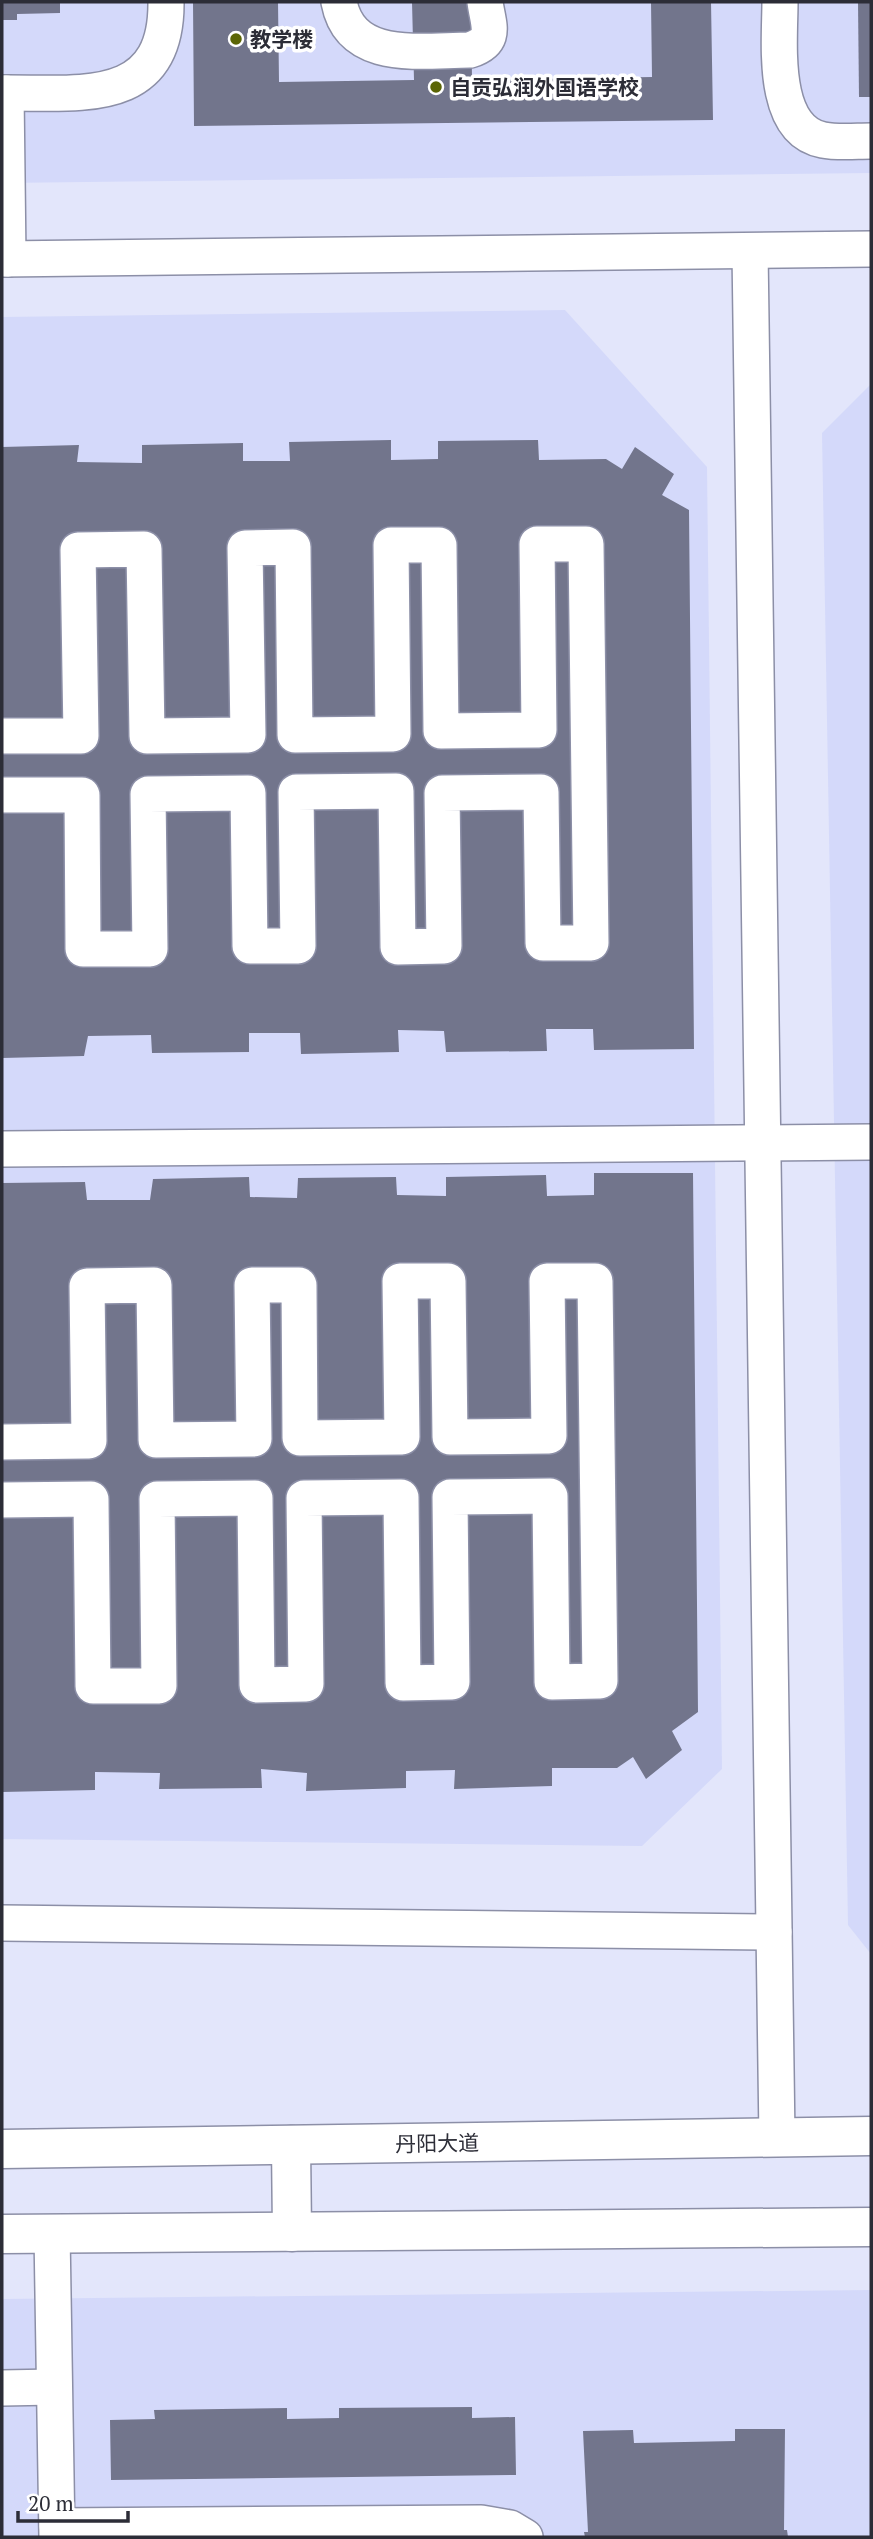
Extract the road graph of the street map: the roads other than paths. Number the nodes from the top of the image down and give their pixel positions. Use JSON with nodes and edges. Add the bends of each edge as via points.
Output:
{"nodes":[{"id":1,"x":166,"y":2,"type":"edge"},
{"id":2,"x":339,"y":2,"type":"edge"},
{"id":3,"x":485,"y":2,"type":"edge"},
{"id":4,"x":780,"y":2,"type":"edge"},
{"id":5,"x":4,"y":93,"type":"edge"},
{"id":6,"x":871,"y":141,"type":"edge"},
{"id":7,"x":871,"y":249,"type":"edge"},
{"id":8,"x":750,"y":251,"type":"junction"},
{"id":9,"x":5,"y":258,"type":"edge"},
{"id":10,"x":2,"y":736,"type":"edge"},
{"id":11,"x":2,"y":795,"type":"edge"},
{"id":12,"x":871,"y":1142,"type":"edge"},
{"id":13,"x":764,"y":1143,"type":"junction"},
{"id":14,"x":2,"y":1149,"type":"edge"},
{"id":15,"x":2,"y":1442,"type":"edge"},
{"id":16,"x":2,"y":1500,"type":"edge"},
{"id":17,"x":2,"y":1923,"type":"edge"},
{"id":18,"x":774,"y":1932,"type":"junction"},
{"id":19,"x":871,"y":2136,"type":"edge"},
{"id":20,"x":777,"y":2138,"type":"junction"},
{"id":21,"x":291,"y":2145,"type":"junction"},
{"id":22,"x":2,"y":2149,"type":"edge"},
{"id":23,"x":871,"y":2227,"type":"edge"},
{"id":24,"x":292,"y":2232,"type":"junction"},
{"id":25,"x":52,"y":2233,"type":"junction"},
{"id":26,"x":2,"y":2234,"type":"edge"},
{"id":27,"x":54,"y":2387,"type":"junction"},
{"id":28,"x":2,"y":2388,"type":"edge"},
{"id":29,"x":281,"y":2531,"type":"edge"},
{"id":30,"x":57,"y":2532,"type":"edge"},
{"id":31,"x":525,"y":2537,"type":"edge"}],
"edges":[{"from":1,"to":5,"type":"street","via":[[166,31],[156,56],[125,84],[87,92]]},
{"from":2,"to":3,"type":"street","via":[[350,30],[367,44],[384,50],[470,50],[482,47],[488,38]]},
{"from":4,"to":6,"type":"street","via":[[781,84],[791,116],[820,140]]},
{"from":5,"to":9,"type":"street"},
{"from":7,"to":8,"type":"street"},
{"from":8,"to":9,"type":"street"},
{"from":8,"to":13,"type":"street"},
{"from":10,"to":11,"type":"street","via":[[81,736],[78,550],[131,549],[145,549],[146,736],[248,735],[245,548],[293,547],[295,735],[393,734],[391,545],[439,545],[441,731],[540,730],[537,544],[586,544],[591,943],[543,943],[541,792],[442,793],[444,946],[410,947],[398,947],[396,791],[296,792],[298,946],[250,946],[248,793],[148,794],[150,949],[83,949],[82,795]]},
{"from":12,"to":13,"type":"street"},
{"from":13,"to":14,"type":"street"},
{"from":13,"to":18,"type":"street"},
{"from":15,"to":16,"type":"street","via":[[89,1441],[87,1286],[141,1285],[154,1285],[156,1440],[254,1440],[252,1285],[299,1285],[300,1438],[402,1437],[400,1281],[448,1281],[450,1437],[549,1436],[547,1281],[596,1281],[600,1681],[552,1682],[550,1496],[450,1497],[452,1682],[403,1683],[401,1497],[304,1498],[306,1684],[257,1685],[255,1498],[157,1499],[159,1686],[93,1686],[91,1499]]},
{"from":17,"to":18,"type":"street"},
{"from":18,"to":20,"type":"street"},
{"from":19,"to":20,"type":"main road","name":"丹阳大道"},
{"from":20,"to":21,"type":"main road","name":"丹阳大道"},
{"from":21,"to":22,"type":"main road","name":"丹阳大道"},
{"from":21,"to":24,"type":"main road"},
{"from":23,"to":24,"type":"main road"},
{"from":24,"to":25,"type":"main road"},
{"from":25,"to":26,"type":"main road"},
{"from":25,"to":27,"type":"street"},
{"from":27,"to":28,"type":"street"},
{"from":27,"to":30,"type":"street"},
{"from":29,"to":30,"type":"street"},
{"from":29,"to":31,"type":"street","via":[[481,2523],[510,2528]]}]}
